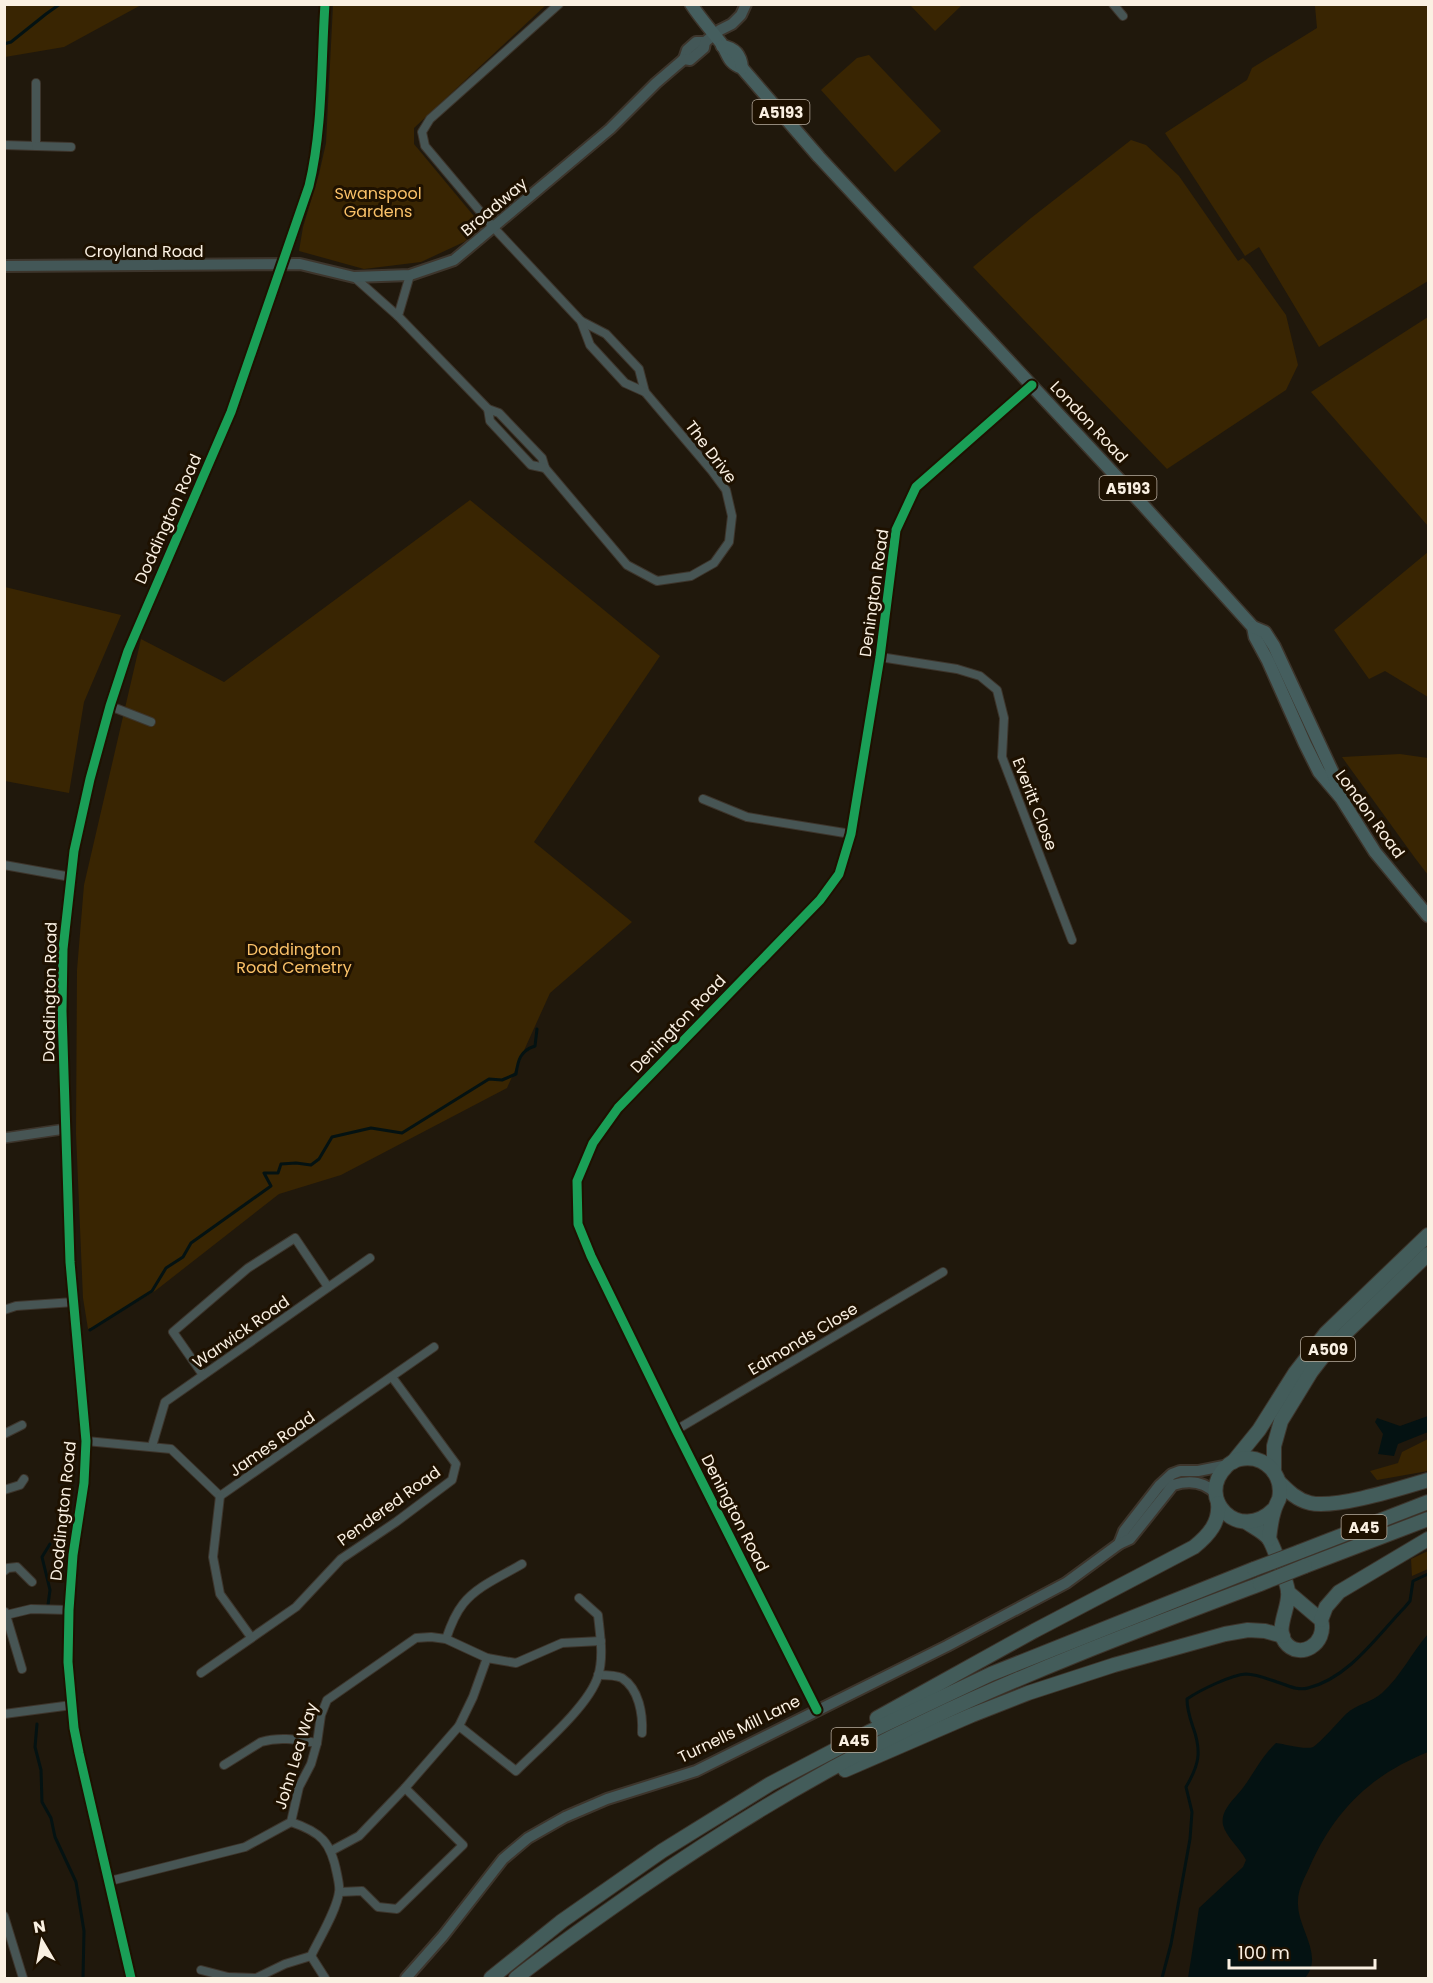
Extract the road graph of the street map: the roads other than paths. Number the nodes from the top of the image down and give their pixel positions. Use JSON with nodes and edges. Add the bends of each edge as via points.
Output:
{"nodes":[{"id":1,"x":325,"y":4,"type":"edge"},
{"id":2,"x":559,"y":4,"type":"edge"},
{"id":3,"x":691,"y":4,"type":"edge"},
{"id":4,"x":1113,"y":4,"type":"edge"},
{"id":5,"x":744,"y":7,"type":"edge"},
{"id":6,"x":1123,"y":16,"type":"dead end"},
{"id":7,"x":712,"y":35,"type":"junction"},
{"id":8,"x":36,"y":83,"type":"dead end"},
{"id":9,"x":4,"y":145,"type":"edge"},
{"id":10,"x":36,"y":146,"type":"junction"},
{"id":11,"x":71,"y":147,"type":"dead end"},
{"id":12,"x":494,"y":228,"type":"junction"},
{"id":13,"x":283,"y":264,"type":"junction"},
{"id":14,"x":4,"y":266,"type":"edge"},
{"id":15,"x":410,"y":275,"type":"junction"},
{"id":16,"x":354,"y":277,"type":"junction"},
{"id":17,"x":398,"y":316,"type":"junction"},
{"id":18,"x":581,"y":321,"type":"junction"},
{"id":19,"x":1032,"y":385,"type":"junction"},
{"id":20,"x":645,"y":392,"type":"junction"},
{"id":21,"x":488,"y":409,"type":"junction"},
{"id":22,"x":545,"y":468,"type":"junction"},
{"id":23,"x":880,"y":657,"type":"junction"},
{"id":24,"x":110,"y":706,"type":"junction"},
{"id":25,"x":151,"y":722,"type":"dead end"},
{"id":26,"x":704,"y":799,"type":"dead end"},
{"id":27,"x":851,"y":834,"type":"junction"},
{"id":28,"x":4,"y":865,"type":"edge"},
{"id":29,"x":71,"y":877,"type":"junction"},
{"id":30,"x":1428,"y":916,"type":"edge"},
{"id":31,"x":1072,"y":940,"type":"dead end"},
{"id":32,"x":66,"y":1129,"type":"junction"},
{"id":33,"x":4,"y":1138,"type":"edge"},
{"id":34,"x":1428,"y":1235,"type":"edge"},
{"id":35,"x":1428,"y":1254,"type":"edge"},
{"id":36,"x":370,"y":1258,"type":"dead end"},
{"id":37,"x":943,"y":1272,"type":"dead end"},
{"id":38,"x":328,"y":1287,"type":"junction"},
{"id":39,"x":74,"y":1302,"type":"junction"},
{"id":40,"x":4,"y":1310,"type":"edge"},
{"id":41,"x":434,"y":1347,"type":"dead end"},
{"id":42,"x":204,"y":1375,"type":"junction"},
{"id":43,"x":392,"y":1377,"type":"junction"},
{"id":44,"x":22,"y":1425,"type":"dead end"},
{"id":45,"x":676,"y":1430,"type":"junction"},
{"id":46,"x":4,"y":1434,"type":"edge"},
{"id":47,"x":86,"y":1441,"type":"junction"},
{"id":48,"x":152,"y":1446,"type":"junction"},
{"id":49,"x":1230,"y":1463,"type":"junction"},
{"id":50,"x":1277,"y":1477,"type":"junction"},
{"id":51,"x":24,"y":1479,"type":"dead end"},
{"id":52,"x":1428,"y":1480,"type":"edge"},
{"id":53,"x":4,"y":1490,"type":"edge"},
{"id":54,"x":220,"y":1496,"type":"junction"},
{"id":55,"x":1217,"y":1498,"type":"junction"},
{"id":56,"x":1428,"y":1502,"type":"edge"},
{"id":57,"x":1274,"y":1509,"type":"junction"},
{"id":58,"x":1428,"y":1519,"type":"edge"},
{"id":59,"x":1246,"y":1522,"type":"junction"},
{"id":60,"x":1269,"y":1539,"type":"junction"},
{"id":61,"x":1428,"y":1539,"type":"edge"},
{"id":62,"x":1119,"y":1544,"type":"junction"},
{"id":63,"x":522,"y":1564,"type":"dead end"},
{"id":64,"x":4,"y":1571,"type":"edge"},
{"id":65,"x":32,"y":1582,"type":"dead end"},
{"id":66,"x":1288,"y":1592,"type":"junction"},
{"id":67,"x":579,"y":1598,"type":"dead end"},
{"id":68,"x":69,"y":1610,"type":"junction"},
{"id":69,"x":5,"y":1613,"type":"edge"},
{"id":70,"x":1321,"y":1620,"type":"junction"},
{"id":71,"x":1283,"y":1636,"type":"junction"},
{"id":72,"x":251,"y":1637,"type":"junction"},
{"id":73,"x":446,"y":1638,"type":"junction"},
{"id":74,"x":601,"y":1641,"type":"junction"},
{"id":75,"x":487,"y":1658,"type":"junction"},
{"id":76,"x":22,"y":1669,"type":"dead end"},
{"id":77,"x":201,"y":1673,"type":"dead end"},
{"id":78,"x":598,"y":1675,"type":"junction"},
{"id":79,"x":72,"y":1705,"type":"junction"},
{"id":80,"x":818,"y":1710,"type":"junction"},
{"id":81,"x":4,"y":1714,"type":"edge"},
{"id":82,"x":459,"y":1726,"type":"junction"},
{"id":83,"x":642,"y":1733,"type":"dead end"},
{"id":84,"x":318,"y":1743,"type":"junction"},
{"id":85,"x":224,"y":1765,"type":"dead end"},
{"id":86,"x":770,"y":1784,"type":"junction"},
{"id":87,"x":405,"y":1788,"type":"junction"},
{"id":88,"x":742,"y":1820,"type":"junction"},
{"id":89,"x":291,"y":1822,"type":"junction"},
{"id":90,"x":331,"y":1851,"type":"junction"},
{"id":91,"x":110,"y":1881,"type":"junction"},
{"id":92,"x":340,"y":1892,"type":"junction"},
{"id":93,"x":4,"y":1916,"type":"edge"},
{"id":94,"x":311,"y":1956,"type":"junction"},
{"id":95,"x":201,"y":1970,"type":"dead end"},
{"id":96,"x":23,"y":1978,"type":"edge"},
{"id":97,"x":131,"y":1978,"type":"edge"},
{"id":98,"x":325,"y":1978,"type":"edge"},
{"id":99,"x":406,"y":1978,"type":"edge"},
{"id":100,"x":491,"y":1978,"type":"edge"},
{"id":101,"x":516,"y":1978,"type":"edge"}],
"edges":[{"from":1,"to":13,"type":"street","name":"Doddington Road","via":[[315,162]]},
{"from":2,"to":12,"type":"street","name":"The Drive","via":[[430,119],[422,132],[424,146]]},
{"from":3,"to":7,"type":"main road","name":"London Road","number":"A5193"},
{"from":4,"to":6,"type":"street"},
{"from":5,"to":7,"type":"main road","via":[[732,24]]},
{"from":7,"to":12,"type":"main road","name":"Broadway","via":[[704,48],[690,60],[684,59],[610,129]]},
{"from":7,"to":19,"type":"main road","name":"London Road","number":"A5193","via":[[733,64],[742,68],[819,157]]},
{"from":8,"to":10,"type":"street"},
{"from":9,"to":10,"type":"street"},
{"from":10,"to":11,"type":"street"},
{"from":12,"to":15,"type":"main road","name":"Broadway","via":[[454,260]]},
{"from":12,"to":18,"type":"street","name":"The Drive"},
{"from":13,"to":14,"type":"main road","name":"Croyland Road"},
{"from":13,"to":16,"type":"main road","name":"Broadway","via":[[307,265]]},
{"from":13,"to":24,"type":"street","name":"Doddington Road","via":[[231,412],[132,641]]},
{"from":15,"to":16,"type":"main road","name":"Broadway"},
{"from":15,"to":17,"type":"street"},
{"from":16,"to":17,"type":"street","name":"The Drive"},
{"from":17,"to":21,"type":"street","name":"The Drive"},
{"from":18,"to":20,"type":"street","name":"The Drive","via":[[597,353],[625,384]]},
{"from":18,"to":20,"type":"street","name":"The Drive","via":[[606,334],[639,369]]},
{"from":19,"to":23,"type":"street","name":"Denington Road","via":[[916,487],[896,530]]},
{"from":19,"to":30,"type":"main road","name":"London Road","number":"A5193","via":[[1253,627],[1324,779],[1341,798],[1375,852]]},
{"from":20,"to":22,"type":"street","name":"The Drive","via":[[726,490],[732,516],[729,542],[714,563],[692,576],[657,581],[627,565]]},
{"from":21,"to":22,"type":"street","name":"The Drive","via":[[499,413],[542,458]]},
{"from":21,"to":22,"type":"street","name":"The Drive","via":[[490,421],[531,465]]},
{"from":23,"to":27,"type":"street","name":"Denington Road"},
{"from":23,"to":31,"type":"street","name":"Everitt Close","via":[[957,669],[980,676],[997,690],[1004,718],[1002,756]]},
{"from":24,"to":25,"type":"street"},
{"from":24,"to":29,"type":"street","name":"Doddington Road","via":[[90,778]]},
{"from":26,"to":27,"type":"street","via":[[747,817]]},
{"from":27,"to":45,"type":"street","name":"Denington Road","via":[[839,874],[820,900],[618,1108],[593,1143],[577,1181],[578,1224]]},
{"from":28,"to":29,"type":"street"},
{"from":29,"to":32,"type":"street","name":"Doddington Road","via":[[62,960]]},
{"from":32,"to":33,"type":"street"},
{"from":32,"to":39,"type":"street","name":"Doddington Road"},
{"from":34,"to":49,"type":"highway","number":"A509","via":[[1326,1334],[1253,1438]]},
{"from":35,"to":50,"type":"highway","number":"A509","via":[[1328,1350],[1311,1372],[1281,1420],[1274,1446]]},
{"from":36,"to":38,"type":"street","name":"Warwick Road"},
{"from":37,"to":45,"type":"street","name":"Edmonds Close"},
{"from":38,"to":42,"type":"street","name":"Warwick Road"},
{"from":38,"to":42,"type":"street","via":[[294,1238],[248,1268],[173,1332]]},
{"from":39,"to":40,"type":"street"},
{"from":39,"to":47,"type":"street","name":"Doddington Road"},
{"from":41,"to":43,"type":"street","name":"James Road"},
{"from":42,"to":48,"type":"street","name":"Warwick Road","via":[[165,1402]]},
{"from":43,"to":54,"type":"street","name":"James Road"},
{"from":43,"to":72,"type":"street","name":"Pendered Road","via":[[456,1464],[452,1480],[340,1559],[296,1606]]},
{"from":44,"to":46,"type":"street"},
{"from":45,"to":80,"type":"street","name":"Denington Road"},
{"from":47,"to":48,"type":"street","name":"James Road"},
{"from":47,"to":68,"type":"street","name":"Doddington Road"},
{"from":48,"to":54,"type":"street","name":"James Road","via":[[171,1449]]},
{"from":49,"to":50,"type":"highway","via":[[1251,1458],[1268,1465]]},
{"from":49,"to":55,"type":"highway","via":[[1216,1483]]},
{"from":49,"to":62,"type":"main road","name":"Turnells Mill Lane","via":[[1172,1474],[1124,1531]]},
{"from":50,"to":52,"type":"highway","via":[[1299,1499],[1317,1504],[1341,1502]]},
{"from":50,"to":57,"type":"highway","via":[[1278,1501]]},
{"from":51,"to":53,"type":"street","via":[[20,1485]]},
{"from":54,"to":72,"type":"street","via":[[213,1557],[220,1594]]},
{"from":55,"to":59,"type":"highway","via":[[1228,1516]]},
{"from":55,"to":62,"type":"main road","name":"Turnells Mill Lane","via":[[1195,1482],[1173,1485],[1130,1539]]},
{"from":55,"to":86,"type":"highway","number":"A45","via":[[1216,1521],[1194,1546],[865,1725]]},
{"from":56,"to":86,"type":"highway","number":"A45","bridge":true,"via":[[991,1674]]},
{"from":57,"to":59,"type":"highway","via":[[1257,1521]]},
{"from":57,"to":60,"type":"highway"},
{"from":58,"to":88,"type":"highway","number":"A45","bridge":true,"via":[[1060,1662],[934,1716]]},
{"from":59,"to":60,"type":"highway"},
{"from":60,"to":66,"type":"highway"},
{"from":61,"to":70,"type":"highway","number":"A45","via":[[1340,1592],[1326,1607]]},
{"from":62,"to":80,"type":"main road","name":"Turnells Mill Lane","via":[[1066,1583]]},
{"from":63,"to":73,"type":"street","via":[[464,1603]]},
{"from":64,"to":65,"type":"street","via":[[17,1567]]},
{"from":66,"to":70,"type":"highway"},
{"from":66,"to":71,"type":"highway"},
{"from":67,"to":74,"type":"street","via":[[598,1615]]},
{"from":68,"to":69,"type":"street"},
{"from":68,"to":79,"type":"street","name":"Doddington Road"},
{"from":69,"to":76,"type":"street"},
{"from":70,"to":71,"type":"highway","via":[[1322,1634],[1310,1648],[1292,1647]]},
{"from":71,"to":88,"type":"highway","number":"A45","via":[[1248,1630],[1226,1634],[1028,1693],[845,1770]]},
{"from":72,"to":77,"type":"street","name":"Pendered Road"},
{"from":73,"to":75,"type":"street","name":"John Lea Way"},
{"from":73,"to":84,"type":"street","name":"John Lea Way","via":[[416,1638],[327,1700]]},
{"from":74,"to":75,"type":"street","name":"John Lea Way","via":[[562,1643],[516,1664]]},
{"from":74,"to":78,"type":"street"},
{"from":75,"to":82,"type":"street"},
{"from":78,"to":82,"type":"street","via":[[587,1699],[516,1771]]},
{"from":78,"to":83,"type":"street","via":[[620,1677],[634,1690],[643,1719]]},
{"from":79,"to":81,"type":"street"},
{"from":79,"to":91,"type":"street","name":"Doddington Road","via":[[84,1776]]},
{"from":80,"to":99,"type":"main road","name":"Turnells Mill Lane","via":[[696,1770],[607,1799],[528,1838],[503,1859]]},
{"from":82,"to":87,"type":"street"},
{"from":84,"to":85,"type":"street","via":[[278,1737],[261,1742]]},
{"from":84,"to":89,"type":"street","name":"John Lea Way","via":[[299,1787]]},
{"from":86,"to":100,"type":"highway","number":"A45","via":[[635,1870]]},
{"from":87,"to":90,"type":"street","via":[[360,1836]]},
{"from":87,"to":92,"type":"street","via":[[463,1845],[397,1909],[378,1907],[362,1891]]},
{"from":88,"to":101,"type":"highway","number":"A45"},
{"from":89,"to":90,"type":"street","via":[[310,1828]]},
{"from":89,"to":91,"type":"street","name":"John Lea Way","via":[[245,1847]]},
{"from":90,"to":92,"type":"street"},
{"from":91,"to":97,"type":"street","name":"Doddington Road"},
{"from":92,"to":94,"type":"street"},
{"from":93,"to":96,"type":"street"},
{"from":94,"to":95,"type":"street","via":[[256,1978],[228,1977]]},
{"from":94,"to":98,"type":"street"}]}
